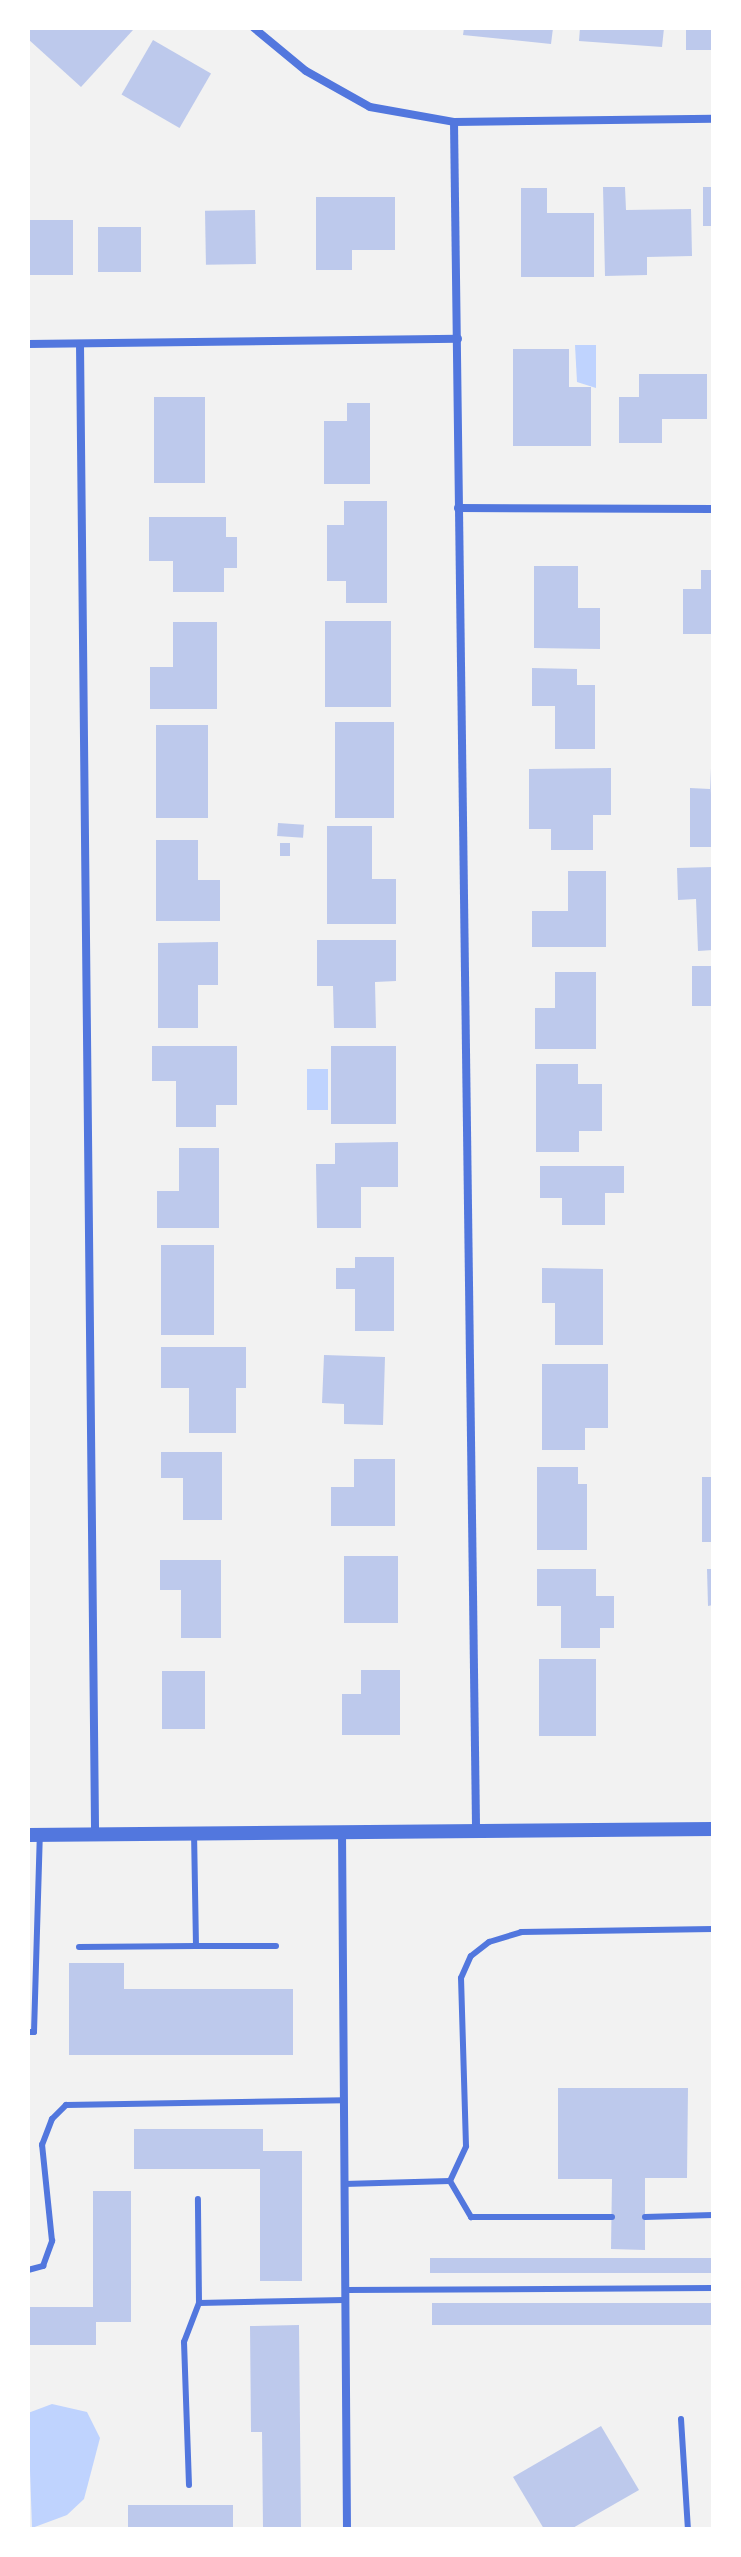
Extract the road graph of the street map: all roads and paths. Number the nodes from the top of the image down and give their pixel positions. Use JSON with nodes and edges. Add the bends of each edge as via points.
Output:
{"nodes":[{"id":1,"x":254,"y":28,"type":"edge"},
{"id":2,"x":713,"y":119,"type":"edge"},
{"id":3,"x":454,"y":122,"type":"junction"},
{"id":4,"x":458,"y":339,"type":"junction"},
{"id":5,"x":28,"y":344,"type":"edge"},
{"id":6,"x":80,"y":344,"type":"junction"},
{"id":7,"x":458,"y":508,"type":"junction"},
{"id":8,"x":713,"y":509,"type":"edge"},
{"id":9,"x":713,"y":1829,"type":"edge"},
{"id":10,"x":342,"y":1831,"type":"junction"},
{"id":11,"x":476,"y":1831,"type":"junction"},
{"id":12,"x":193,"y":1833,"type":"junction"},
{"id":13,"x":34,"y":1835,"type":"edge"},
{"id":14,"x":95,"y":1835,"type":"junction"},
{"id":15,"x":28,"y":1926,"type":"edge"},
{"id":16,"x":37,"y":1926,"type":"junction"},
{"id":17,"x":713,"y":1929,"type":"edge"},
{"id":18,"x":196,"y":1946,"type":"junction"},
{"id":19,"x":276,"y":1946,"type":"dead end"},
{"id":20,"x":79,"y":1947,"type":"dead end"},
{"id":21,"x":28,"y":2032,"type":"edge"},
{"id":22,"x":344,"y":2100,"type":"junction"},
{"id":23,"x":450,"y":2181,"type":"junction"},
{"id":24,"x":344,"y":2184,"type":"junction"},
{"id":25,"x":198,"y":2199,"type":"dead end"},
{"id":26,"x":713,"y":2215,"type":"edge"},
{"id":27,"x":612,"y":2217,"type":"dead end"},
{"id":28,"x":645,"y":2217,"type":"dead end"},
{"id":29,"x":28,"y":2270,"type":"edge"},
{"id":30,"x":713,"y":2288,"type":"edge"},
{"id":31,"x":345,"y":2290,"type":"junction"},
{"id":32,"x":345,"y":2300,"type":"junction"},
{"id":33,"x":199,"y":2303,"type":"junction"},
{"id":34,"x":681,"y":2419,"type":"dead end"},
{"id":35,"x":189,"y":2485,"type":"dead end"},
{"id":36,"x":347,"y":2529,"type":"edge"},
{"id":37,"x":688,"y":2529,"type":"edge"}],
"edges":[{"from":1,"to":3,"type":"street","via":[[306,71],[370,107]]},
{"from":2,"to":3,"type":"street"},
{"from":3,"to":4,"type":"street"},
{"from":4,"to":6,"type":"street"},
{"from":4,"to":7,"type":"street"},
{"from":5,"to":6,"type":"street"},
{"from":6,"to":14,"type":"street"},
{"from":7,"to":8,"type":"street"},
{"from":7,"to":11,"type":"street"},
{"from":9,"to":11,"type":"street"},
{"from":10,"to":11,"type":"street"},
{"from":10,"to":12,"type":"street"},
{"from":10,"to":22,"type":"street"},
{"from":12,"to":14,"type":"street"},
{"from":12,"to":18,"type":"lane"},
{"from":13,"to":14,"type":"street"},
{"from":13,"to":16,"type":"lane"},
{"from":15,"to":16,"type":"lane"},
{"from":16,"to":21,"type":"lane","via":[[34,2032]]},
{"from":17,"to":23,"type":"lane","via":[[521,1932],[489,1942],[471,1956],[461,1978],[466,2146]]},
{"from":18,"to":19,"type":"lane"},
{"from":18,"to":20,"type":"lane"},
{"from":22,"to":24,"type":"street"},
{"from":22,"to":29,"type":"lane","via":[[66,2105],[52,2119],[42,2145],[52,2241],[43,2266]]},
{"from":23,"to":24,"type":"lane"},
{"from":23,"to":27,"type":"lane","via":[[471,2217]]},
{"from":24,"to":31,"type":"street"},
{"from":25,"to":33,"type":"lane"},
{"from":26,"to":28,"type":"lane"},
{"from":30,"to":31,"type":"lane"},
{"from":31,"to":32,"type":"street"},
{"from":32,"to":33,"type":"lane"},
{"from":32,"to":36,"type":"street"},
{"from":33,"to":35,"type":"lane","via":[[184,2342]]},
{"from":34,"to":37,"type":"lane"}]}
